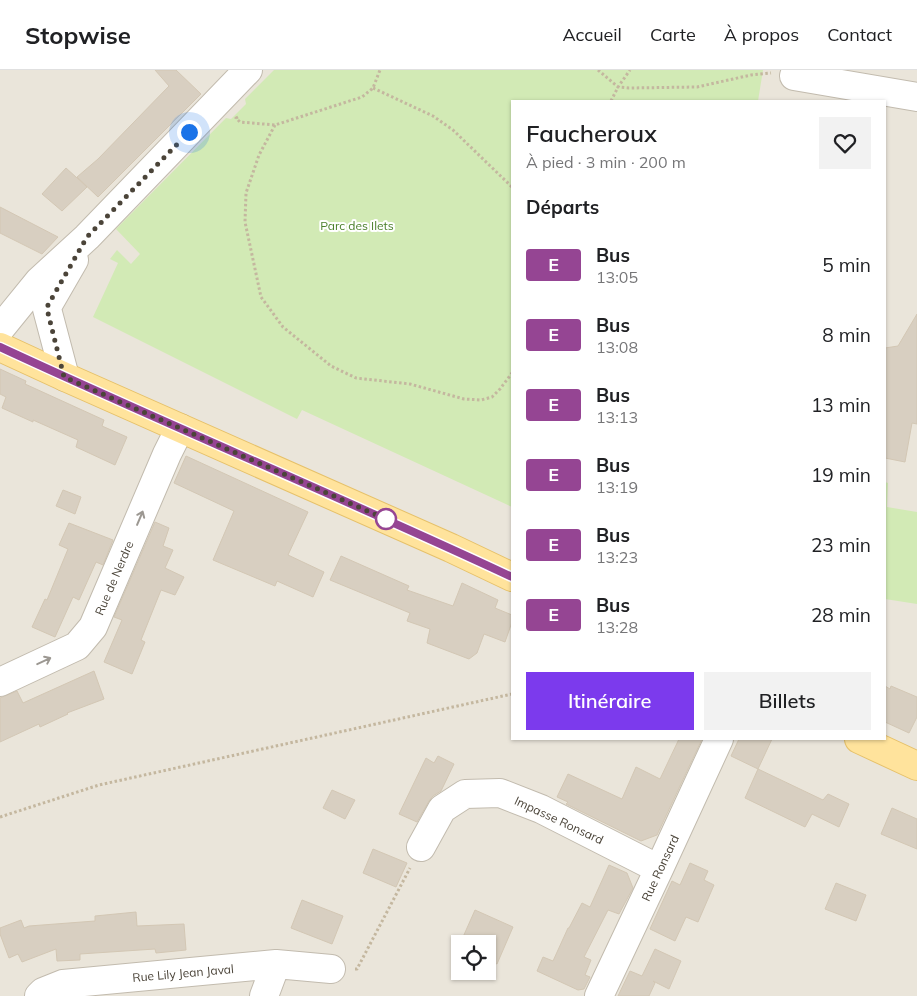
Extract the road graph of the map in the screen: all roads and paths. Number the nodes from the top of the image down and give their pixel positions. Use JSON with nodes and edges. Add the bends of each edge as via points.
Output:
{"nodes":[{"id":1,"x":248,"y":70,"type":"edge"},
{"id":2,"x":380,"y":70,"type":"edge"},
{"id":3,"x":598,"y":70,"type":"edge"},
{"id":4,"x":630,"y":70,"type":"edge"},
{"id":5,"x":794,"y":76,"type":"joint"},
{"id":6,"x":618,"y":87,"type":"junction"},
{"id":7,"x":374,"y":88,"type":"junction"},
{"id":8,"x":224,"y":96,"type":"junction"},
{"id":9,"x":917,"y":97,"type":"edge"},
{"id":10,"x":612,"y":100,"type":"edge"},
{"id":11,"x":275,"y":124,"type":"junction"},
{"id":12,"x":511,"y":185,"type":"edge"},
{"id":13,"x":87,"y":237,"type":"junction"},
{"id":14,"x":39,"y":281,"type":"junction"},
{"id":15,"x":0,"y":296,"type":"edge"},
{"id":16,"x":47,"y":309,"type":"junction"},
{"id":17,"x":0,"y":330,"type":"edge"},
{"id":18,"x":0,"y":337,"type":"edge"},
{"id":19,"x":0,"y":347,"type":"edge"},
{"id":20,"x":511,"y":374,"type":"edge"},
{"id":21,"x":64,"y":377,"type":"junction"},
{"id":22,"x":180,"y":428,"type":"junction"},
{"id":23,"x":511,"y":577,"type":"edge"},
{"id":24,"x":0,"y":682,"type":"edge"},
{"id":25,"x":511,"y":694,"type":"edge"},
{"id":26,"x":719,"y":740,"type":"edge"},
{"id":27,"x":861,"y":740,"type":"edge"},
{"id":28,"x":917,"y":766,"type":"edge"},
{"id":29,"x":0,"y":817,"type":"edge"},
{"id":30,"x":421,"y":847,"type":"joint"},
{"id":31,"x":660,"y":869,"type":"junction"},
{"id":32,"x":276,"y":964,"type":"junction"},
{"id":33,"x":331,"y":969,"type":"joint"},
{"id":34,"x":39,"y":996,"type":"edge"},
{"id":35,"x":264,"y":996,"type":"edge"},
{"id":36,"x":599,"y":996,"type":"edge"}],
"edges":[{"from":1,"to":8,"type":"street"},
{"from":2,"to":7,"type":"path"},
{"from":3,"to":6,"type":"path"},
{"from":4,"to":6,"type":"path"},
{"from":5,"to":6,"type":"path","via":[[768,72],[697,87]]},
{"from":5,"to":9,"type":"street"},
{"from":6,"to":10,"type":"path"},
{"from":7,"to":11,"type":"path","via":[[362,96]]},
{"from":7,"to":12,"type":"path","via":[[432,116],[453,130]]},
{"from":8,"to":11,"type":"path","via":[[242,112],[236,118],[240,122]]},
{"from":8,"to":13,"type":"street"},
{"from":11,"to":20,"type":"path","via":[[259,155],[246,193],[245,222],[261,297],[283,327],[331,366],[356,378],[410,384],[464,399],[481,400],[492,397]]},
{"from":13,"to":14,"type":"street"},
{"from":13,"to":16,"type":"street"},
{"from":14,"to":15,"type":"street"},
{"from":14,"to":17,"type":"street"},
{"from":16,"to":18,"type":"street"},
{"from":16,"to":21,"type":"street"},
{"from":19,"to":21,"type":"main road"},
{"from":21,"to":22,"type":"main road"},
{"from":22,"to":23,"type":"main road"},
{"from":24,"to":22,"type":"street","name":"Rue de Nerdre","one_way":true,"via":[[77,646],[93,627]]},
{"from":25,"to":29,"type":"path","via":[[99,785]]},
{"from":26,"to":31,"type":"street","name":"Rue Ronsard"},
{"from":27,"to":28,"type":"main road"},
{"from":30,"to":31,"type":"street","name":"Impasse Ronsard","via":[[442,809],[465,794],[500,793]]},
{"from":30,"to":33,"type":"path","via":[[357,969]]},
{"from":31,"to":36,"type":"street","name":"Rue Ronsard"},
{"from":32,"to":33,"type":"street","name":"Rue Lily Jean Javal"},
{"from":32,"to":34,"type":"street","name":"Rue Lily Jean Javal","via":[[63,984]]},
{"from":32,"to":35,"type":"street"}]}
